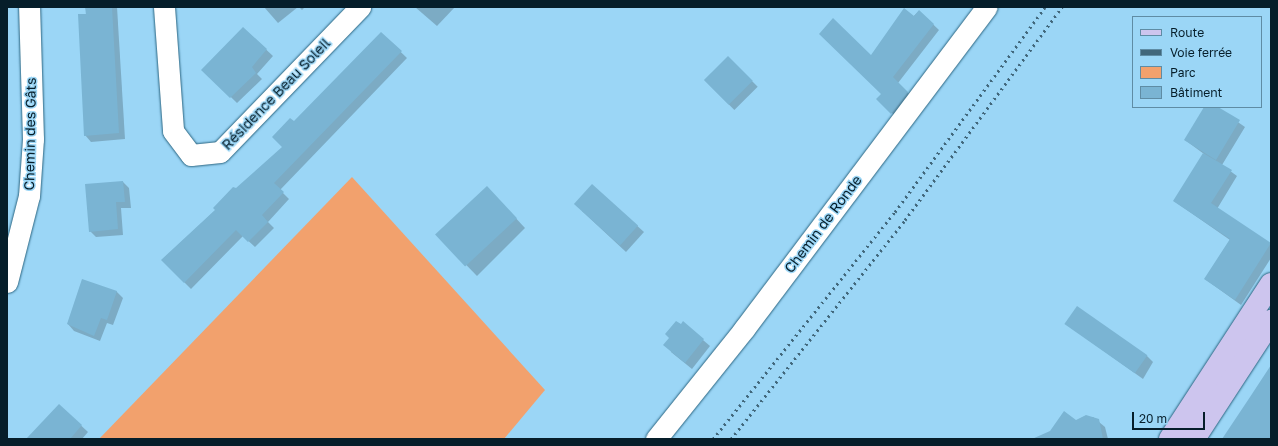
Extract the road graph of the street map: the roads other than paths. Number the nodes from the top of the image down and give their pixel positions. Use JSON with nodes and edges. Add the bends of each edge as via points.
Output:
{"nodes":[{"id":1,"x":29,"y":7,"type":"edge"},
{"id":2,"x":164,"y":7,"type":"edge"},
{"id":3,"x":360,"y":7,"type":"edge"},
{"id":4,"x":987,"y":7,"type":"edge"},
{"id":5,"x":7,"y":282,"type":"edge"},
{"id":6,"x":1271,"y":284,"type":"edge"},
{"id":7,"x":1271,"y":321,"type":"edge"},
{"id":8,"x":656,"y":439,"type":"edge"},
{"id":9,"x":1170,"y":439,"type":"edge"},
{"id":10,"x":1194,"y":439,"type":"edge"}],
"edges":[{"from":1,"to":5,"type":"street","name":"Chemin des Gâts","via":[[32,139],[29,196]]},
{"from":2,"to":3,"type":"street","name":"Résidence Beau Soleil","via":[[173,131],[191,155],[220,152]]},
{"from":4,"to":8,"type":"street","name":"Chemin de Ronde","via":[[744,329]]},
{"from":6,"to":9,"type":"main road"},
{"from":7,"to":10,"type":"main road"}]}
